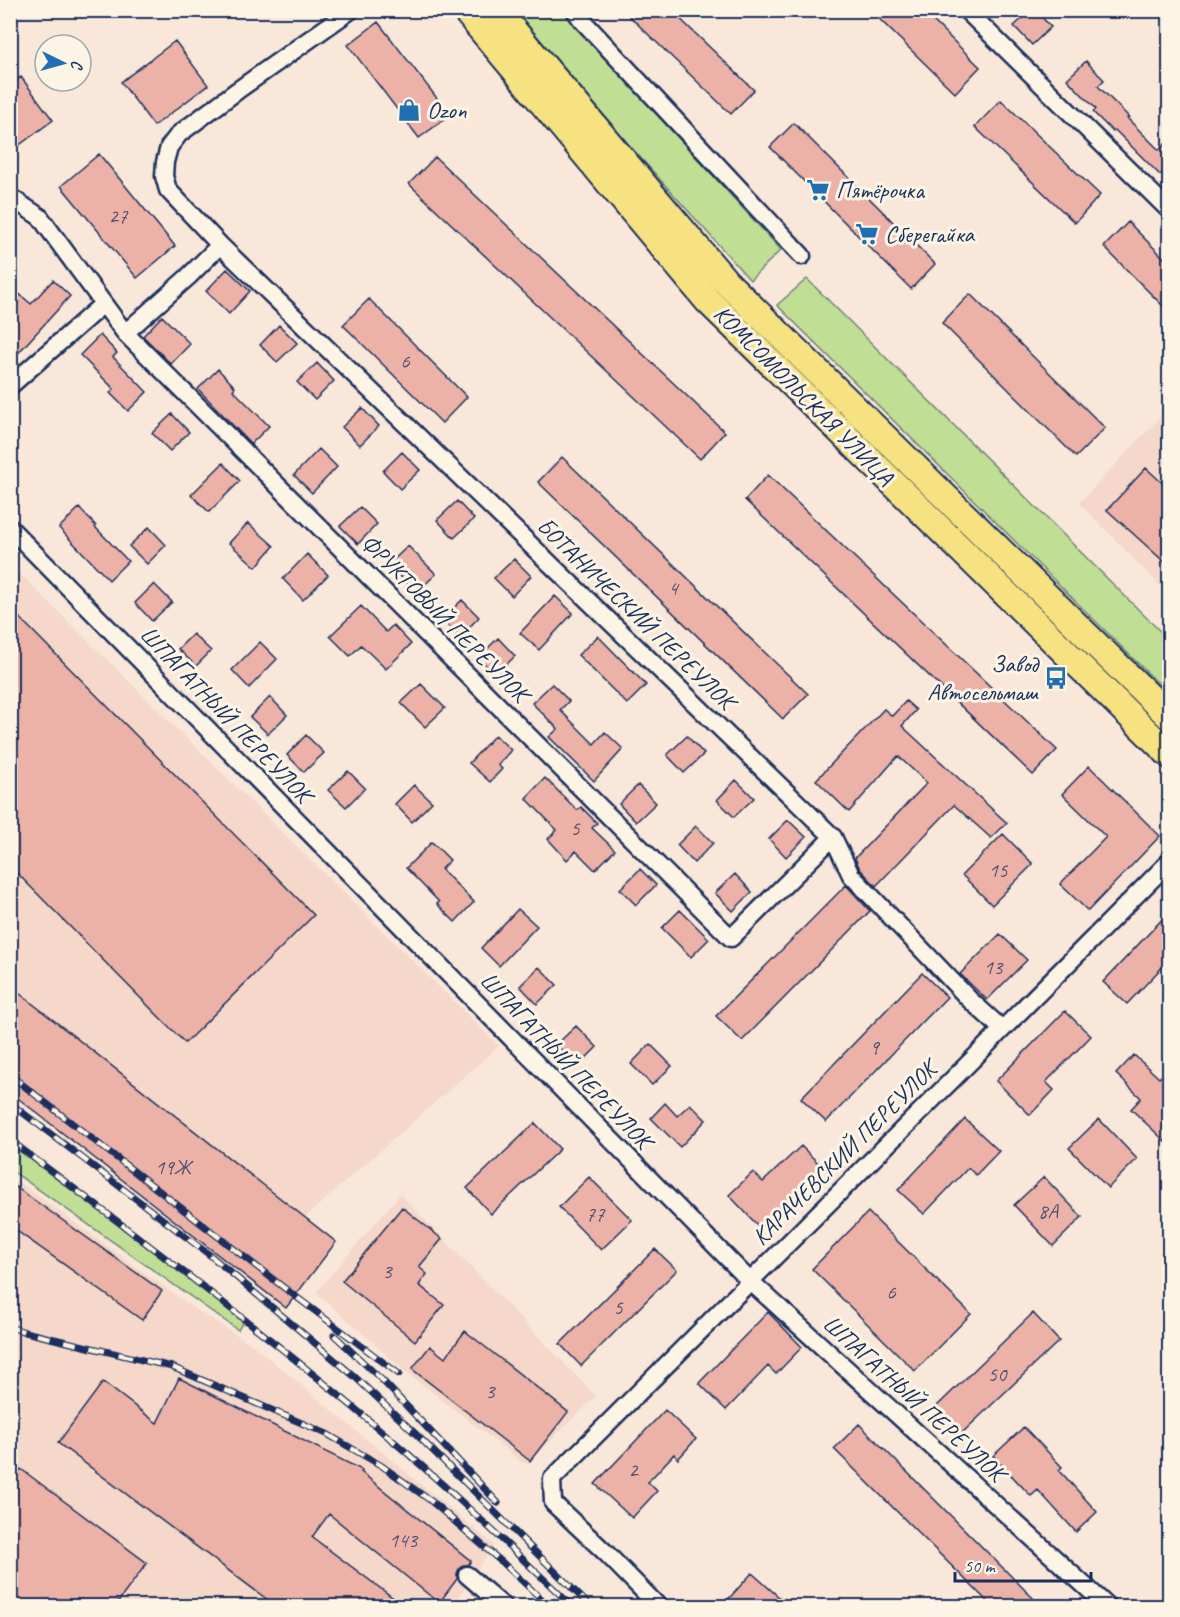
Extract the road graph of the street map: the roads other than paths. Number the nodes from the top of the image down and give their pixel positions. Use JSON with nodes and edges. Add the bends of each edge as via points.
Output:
{"nodes":[{"id":1,"x":351,"y":10,"type":"edge"},
{"id":2,"x":465,"y":10,"type":"edge"},
{"id":3,"x":496,"y":10,"type":"edge"},
{"id":4,"x":575,"y":10,"type":"edge"},
{"id":5,"x":966,"y":10,"type":"edge"},
{"id":6,"x":10,"y":197,"type":"edge"},
{"id":7,"x":1170,"y":211,"type":"edge"},
{"id":8,"x":220,"y":245,"type":"junction"},
{"id":9,"x":802,"y":256,"type":"dead end"},
{"id":10,"x":103,"y":304,"type":"junction"},
{"id":11,"x":125,"y":333,"type":"junction"},
{"id":12,"x":10,"y":386,"type":"edge"},
{"id":13,"x":10,"y":528,"type":"edge"},
{"id":14,"x":1170,"y":717,"type":"edge"},
{"id":15,"x":1170,"y":754,"type":"edge"},
{"id":16,"x":833,"y":837,"type":"junction"},
{"id":17,"x":1170,"y":861,"type":"edge"},
{"id":18,"x":1002,"y":1029,"type":"junction"},
{"id":19,"x":750,"y":1281,"type":"junction"},
{"id":20,"x":467,"y":1575,"type":"dead end"},
{"id":21,"x":503,"y":1606,"type":"edge"},
{"id":22,"x":658,"y":1606,"type":"edge"},
{"id":23,"x":1107,"y":1606,"type":"edge"}],
"edges":[{"from":1,"to":8,"type":"street","name":"БОТАНИЧЕСКИЙ ПЕРЕУЛОК","via":[[238,90],[180,134],[169,147],[164,176],[168,190]]},
{"from":2,"to":15,"type":"main road","name":"КОМСОМОЛЬСКАЯ УЛИЦА","via":[[707,300]]},
{"from":3,"to":14,"type":"main road","name":"КОМСОМОЛЬСКАЯ УЛИЦА","via":[[726,282]]},
{"from":4,"to":9,"type":"street"},
{"from":5,"to":7,"type":"street"},
{"from":6,"to":10,"type":"street","name":"ФРУКТОВЫЙ ПЕРЕУЛОК","via":[[40,216]]},
{"from":8,"to":11,"type":"street"},
{"from":8,"to":16,"type":"street","name":"БОТАНИЧЕСКИЙ ПЕРЕУЛОК"},
{"from":10,"to":11,"type":"street","name":"ФРУКТОВЫЙ ПЕРЕУЛОК"},
{"from":10,"to":12,"type":"street"},
{"from":11,"to":16,"type":"street","name":"ФРУКТОВЫЙ ПЕРЕУЛОК","via":[[731,938]]},
{"from":13,"to":19,"type":"street","name":"ШПАГАТНЫЙ ПЕРЕУЛОК"},
{"from":16,"to":18,"type":"street","name":"БОТАНИЧЕСКИЙ ПЕРЕУЛОК","via":[[851,875]]},
{"from":17,"to":18,"type":"street","name":"КАРАЧЕВСКИЙ ПЕРЕУЛОК"},
{"from":18,"to":19,"type":"street","name":"КАРАЧЕВСКИЙ ПЕРЕУЛОК"},
{"from":19,"to":22,"type":"street","name":"КАРАЧЕВСКИЙ ПЕРЕУЛОК","via":[[552,1479],[553,1503]]},
{"from":19,"to":23,"type":"street","name":"ШПАГАТНЫЙ ПЕРЕУЛОК"},
{"from":20,"to":21,"type":"street"}]}
